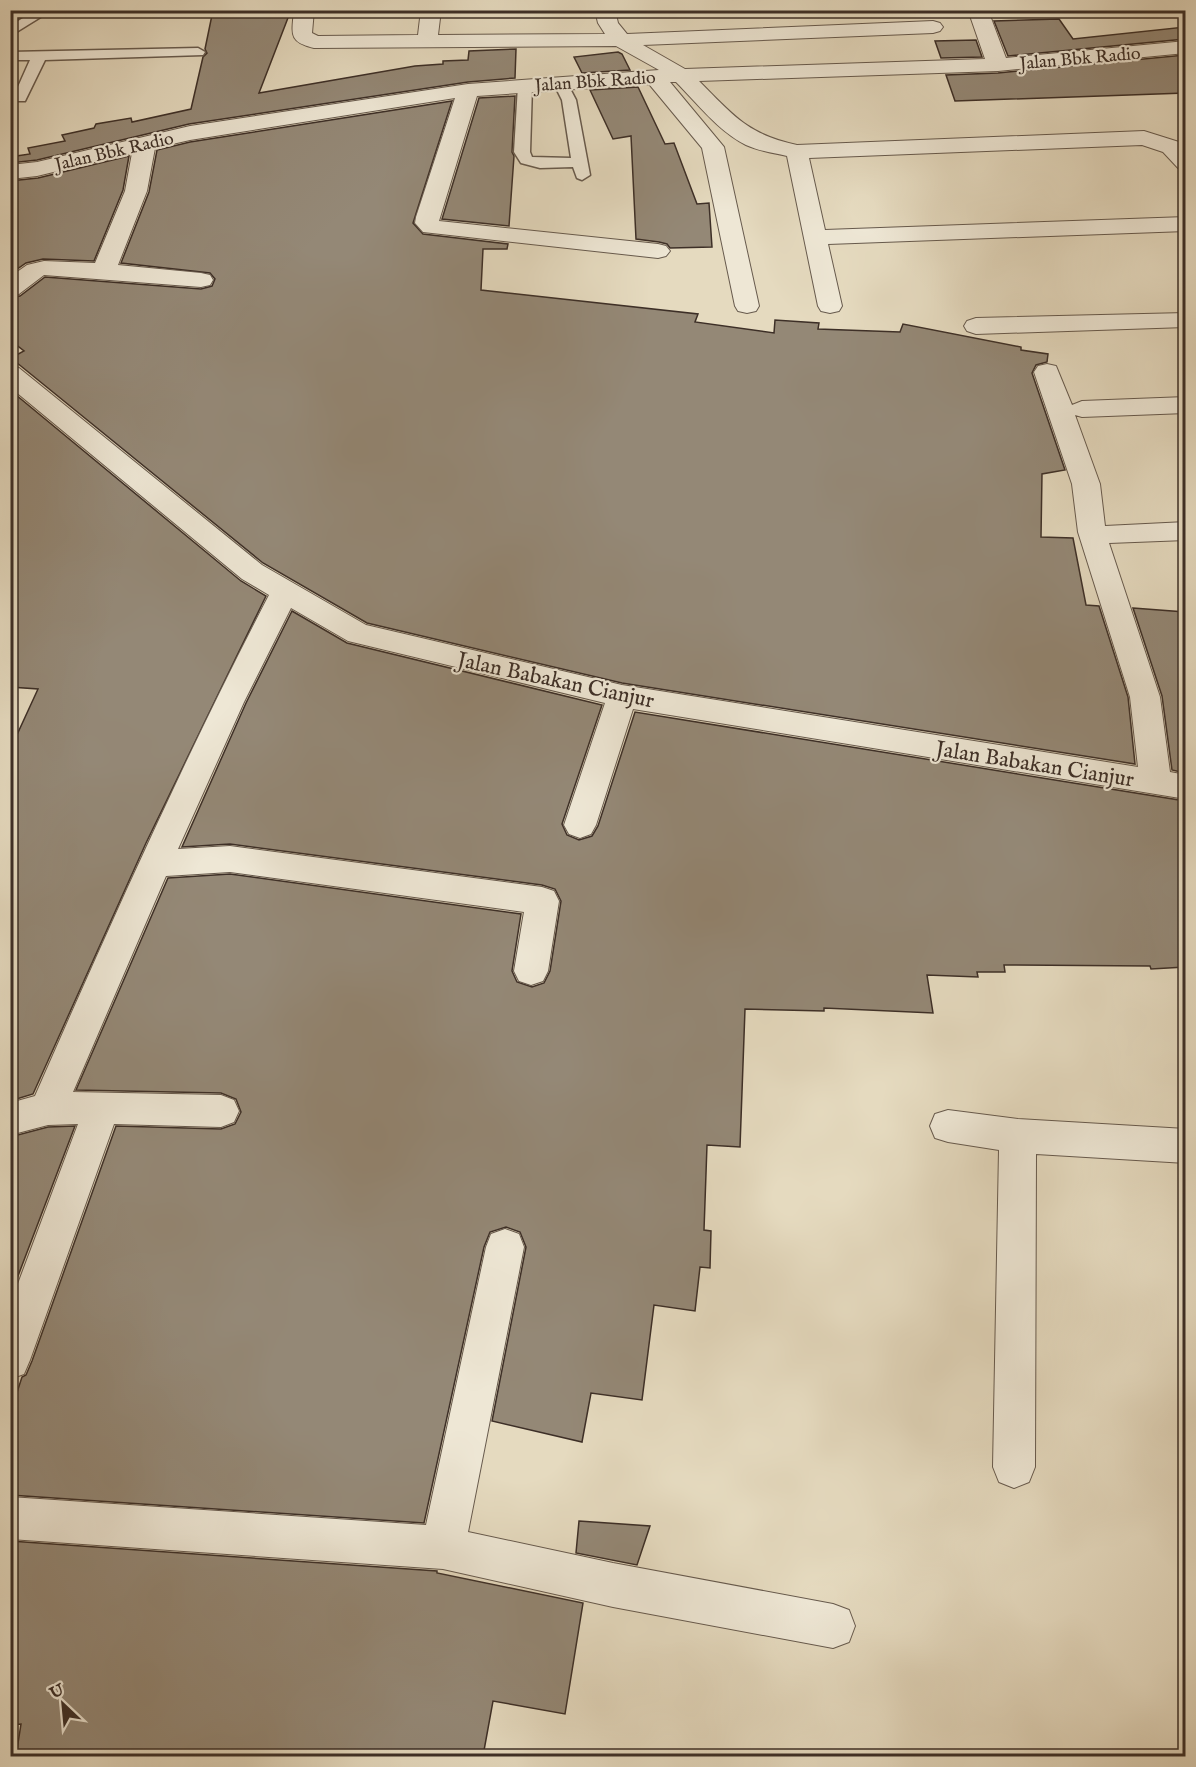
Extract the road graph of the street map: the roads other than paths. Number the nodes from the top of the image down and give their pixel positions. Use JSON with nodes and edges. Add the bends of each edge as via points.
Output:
{"nodes":[{"id":1,"x":46,"y":10,"type":"edge"},
{"id":2,"x":304,"y":10,"type":"edge"},
{"id":3,"x":431,"y":10,"type":"edge"},
{"id":4,"x":605,"y":10,"type":"edge"},
{"id":5,"x":769,"y":10,"type":"edge"},
{"id":6,"x":978,"y":10,"type":"edge"},
{"id":7,"x":933,"y":27,"type":"dead end"},
{"id":8,"x":10,"y":32,"type":"edge"},
{"id":9,"x":771,"y":33,"type":"junction"},
{"id":10,"x":624,"y":40,"type":"junction"},
{"id":11,"x":427,"y":42,"type":"junction"},
{"id":12,"x":1185,"y":47,"type":"edge"},
{"id":13,"x":198,"y":52,"type":"dead end"},
{"id":14,"x":10,"y":56,"type":"edge"},
{"id":15,"x":39,"y":56,"type":"junction"},
{"id":16,"x":998,"y":65,"type":"junction"},
{"id":17,"x":668,"y":76,"type":"junction"},
{"id":18,"x":561,"y":84,"type":"junction"},
{"id":19,"x":525,"y":86,"type":"junction"},
{"id":20,"x":468,"y":90,"type":"junction"},
{"id":21,"x":20,"y":98,"type":"dead end"},
{"id":22,"x":800,"y":138,"type":"junction"},
{"id":23,"x":145,"y":144,"type":"junction"},
{"id":24,"x":1185,"y":164,"type":"edge"},
{"id":25,"x":10,"y":172,"type":"edge"},
{"id":26,"x":1185,"y":224,"type":"edge"},
{"id":27,"x":815,"y":237,"type":"junction"},
{"id":28,"x":658,"y":251,"type":"dead end"},
{"id":29,"x":104,"y":271,"type":"junction"},
{"id":30,"x":201,"y":280,"type":"dead end"},
{"id":31,"x":10,"y":289,"type":"edge"},
{"id":32,"x":747,"y":306,"type":"dead end"},
{"id":33,"x":830,"y":306,"type":"dead end"},
{"id":34,"x":1185,"y":320,"type":"edge"},
{"id":35,"x":976,"y":326,"type":"dead end"},
{"id":36,"x":1047,"y":372,"type":"dead end"},
{"id":37,"x":10,"y":374,"type":"edge"},
{"id":38,"x":1185,"y":405,"type":"edge"},
{"id":39,"x":1082,"y":409,"type":"dead end"},
{"id":40,"x":1185,"y":531,"type":"edge"},
{"id":41,"x":1112,"y":534,"type":"dead end"},
{"id":42,"x":285,"y":592,"type":"junction"},
{"id":43,"x":622,"y":696,"type":"junction"},
{"id":44,"x":1156,"y":782,"type":"junction"},
{"id":45,"x":1185,"y":787,"type":"edge"},
{"id":46,"x":580,"y":825,"type":"dead end"},
{"id":47,"x":156,"y":863,"type":"junction"},
{"id":48,"x":531,"y":971,"type":"dead end"},
{"id":49,"x":102,"y":1107,"type":"junction"},
{"id":50,"x":48,"y":1109,"type":"junction"},
{"id":51,"x":222,"y":1111,"type":"dead end"},
{"id":52,"x":10,"y":1119,"type":"edge"},
{"id":53,"x":948,"y":1126,"type":"dead end"},
{"id":54,"x":1018,"y":1136,"type":"junction"},
{"id":55,"x":1185,"y":1146,"type":"edge"},
{"id":56,"x":505,"y":1247,"type":"dead end"},
{"id":57,"x":10,"y":1360,"type":"edge"},
{"id":58,"x":1014,"y":1467,"type":"dead end"},
{"id":59,"x":10,"y":1518,"type":"edge"},
{"id":60,"x":443,"y":1548,"type":"junction"},
{"id":61,"x":833,"y":1626,"type":"dead end"}],
"edges":[{"from":1,"to":8,"type":"lane"},
{"from":2,"to":11,"type":"street","via":[[302,36],[315,42]]},
{"from":3,"to":11,"type":"street"},
{"from":4,"to":10,"type":"street","via":[[605,21]]},
{"from":5,"to":9,"type":"street"},
{"from":6,"to":16,"type":"street"},
{"from":7,"to":9,"type":"street"},
{"from":9,"to":10,"type":"street"},
{"from":10,"to":11,"type":"street"},
{"from":10,"to":17,"type":"street"},
{"from":12,"to":16,"type":"street","name":"Jalan Bbk Radio"},
{"from":13,"to":15,"type":"lane"},
{"from":14,"to":15,"type":"lane"},
{"from":15,"to":21,"type":"lane"},
{"from":16,"to":17,"type":"street","name":"Jalan Bbk Radio"},
{"from":17,"to":18,"type":"street","name":"Jalan Bbk Radio"},
{"from":17,"to":22,"type":"street","via":[[692,104],[730,133],[772,147]]},
{"from":17,"to":32,"type":"street","via":[[713,147]]},
{"from":18,"to":19,"type":"street","name":"Jalan Bbk Radio"},
{"from":18,"to":19,"type":"lane","via":[[569,100],[581,169],[526,160],[522,152]]},
{"from":19,"to":20,"type":"street","name":"Jalan Bbk Radio"},
{"from":20,"to":23,"type":"street","name":"Jalan Bbk Radio","via":[[190,133]]},
{"from":20,"to":28,"type":"street","via":[[428,216],[431,227]]},
{"from":22,"to":24,"type":"street","via":[[860,150],[1144,138],[1171,147]]},
{"from":22,"to":27,"type":"street"},
{"from":23,"to":25,"type":"street","name":"Jalan Bbk Radio"},
{"from":23,"to":29,"type":"street","via":[[136,191]]},
{"from":26,"to":27,"type":"street"},
{"from":27,"to":33,"type":"street"},
{"from":29,"to":30,"type":"street"},
{"from":29,"to":31,"type":"street","via":[[44,268],[34,270]]},
{"from":34,"to":35,"type":"street"},
{"from":36,"to":44,"type":"street","via":[[1086,484],[1092,532],[1146,697]]},
{"from":37,"to":42,"type":"street","name":"Jalan Babakan Cianjur","via":[[252,572]]},
{"from":38,"to":39,"type":"street"},
{"from":40,"to":41,"type":"street"},
{"from":42,"to":43,"type":"street","name":"Jalan Babakan Cianjur","via":[[358,634]]},
{"from":42,"to":47,"type":"street"},
{"from":43,"to":44,"type":"street","name":"Jalan Babakan Cianjur"},
{"from":43,"to":46,"type":"street"},
{"from":44,"to":45,"type":"street","name":"Jalan Babakan Cianjur"},
{"from":47,"to":48,"type":"street","via":[[230,859],[542,901]]},
{"from":47,"to":50,"type":"street"},
{"from":49,"to":50,"type":"street"},
{"from":49,"to":51,"type":"street"},
{"from":49,"to":57,"type":"street"},
{"from":50,"to":52,"type":"street"},
{"from":53,"to":54,"type":"street"},
{"from":54,"to":55,"type":"street"},
{"from":54,"to":58,"type":"street"},
{"from":56,"to":60,"type":"street"},
{"from":59,"to":60,"type":"street"},
{"from":60,"to":61,"type":"street"}]}
